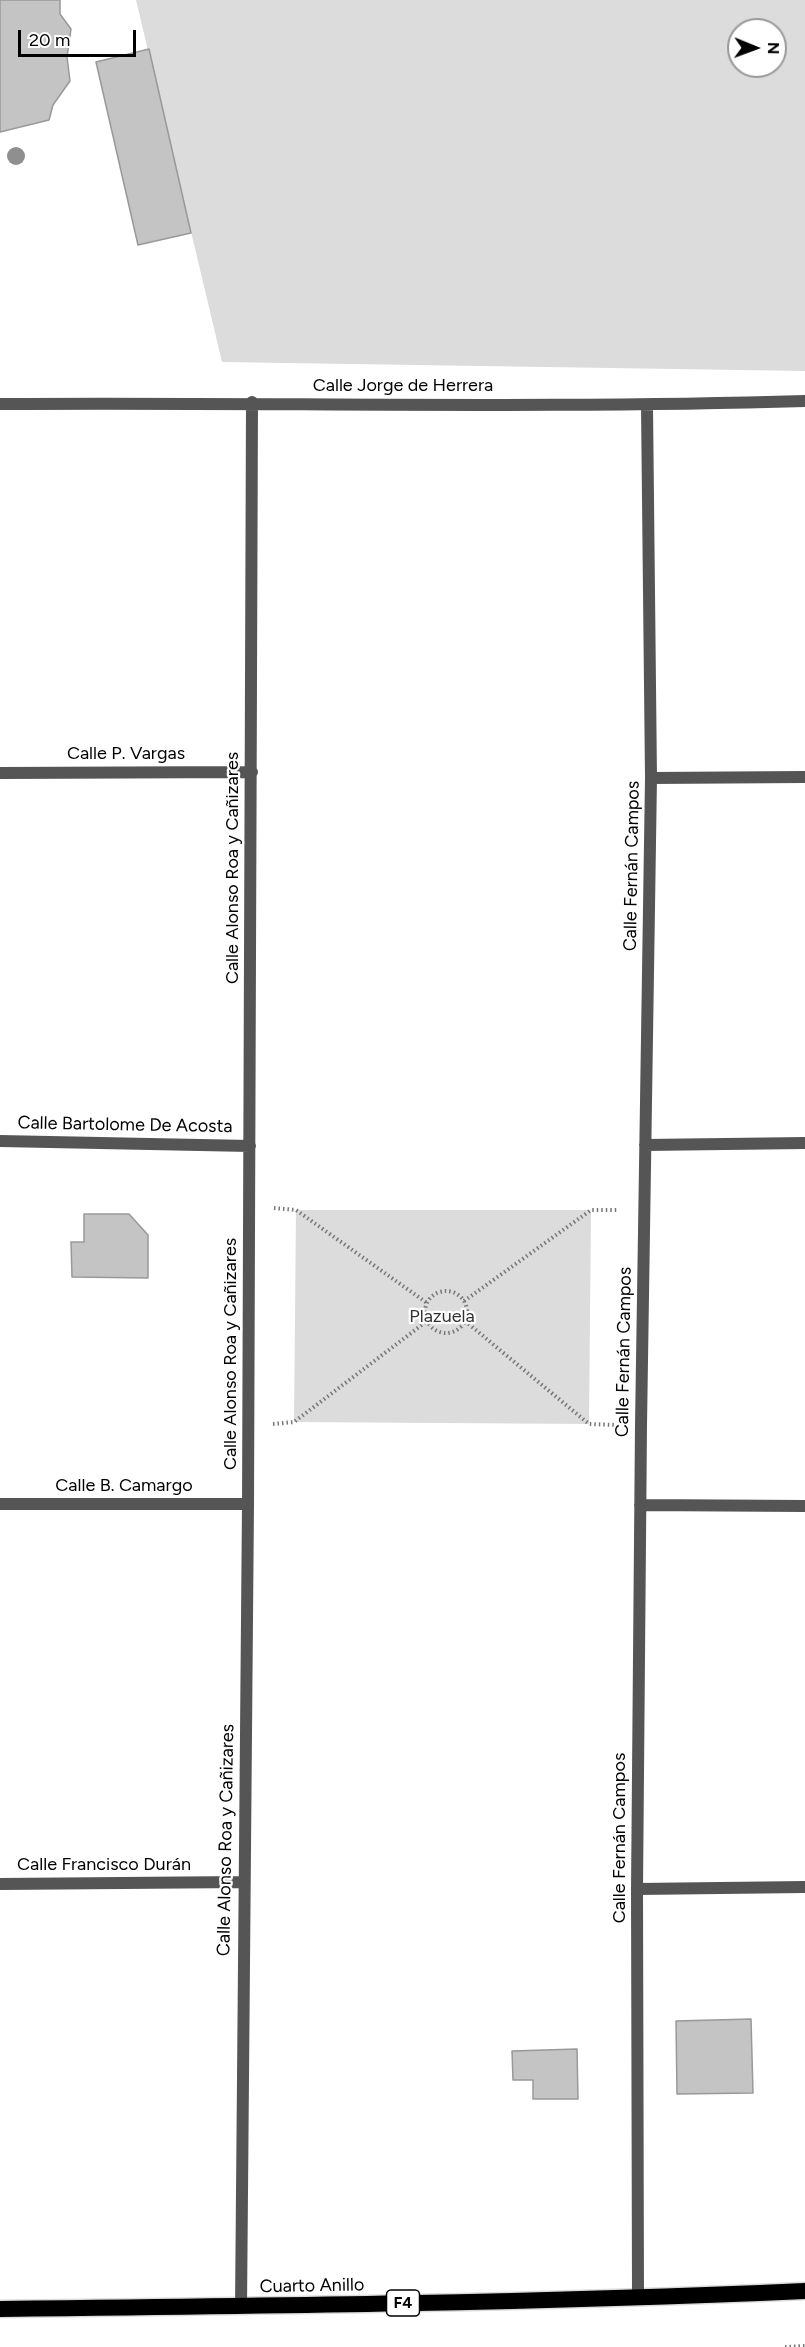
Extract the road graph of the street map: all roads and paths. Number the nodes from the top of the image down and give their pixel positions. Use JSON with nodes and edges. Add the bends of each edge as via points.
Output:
{"nodes":[{"id":1,"x":805,"y":401,"type":"edge"},
{"id":2,"x":252,"y":402,"type":"junction"},
{"id":3,"x":0,"y":404,"type":"edge"},
{"id":4,"x":647,"y":406,"type":"junction"},
{"id":5,"x":0,"y":772,"type":"edge"},
{"id":6,"x":252,"y":772,"type":"junction"},
{"id":7,"x":805,"y":777,"type":"edge"},
{"id":8,"x":651,"y":778,"type":"junction"},
{"id":9,"x":0,"y":1141,"type":"edge"},
{"id":10,"x":805,"y":1143,"type":"edge"},
{"id":11,"x":645,"y":1145,"type":"junction"},
{"id":12,"x":250,"y":1146,"type":"junction"},
{"id":13,"x":249,"y":1207,"type":"junction"},
{"id":14,"x":644,"y":1210,"type":"junction"},
{"id":15,"x":464,"y":1301,"type":"junction"},
{"id":16,"x":427,"y":1303,"type":"junction"},
{"id":17,"x":427,"y":1321,"type":"junction"},
{"id":18,"x":465,"y":1321,"type":"junction"},
{"id":19,"x":248,"y":1425,"type":"junction"},
{"id":20,"x":641,"y":1425,"type":"junction"},
{"id":21,"x":0,"y":1504,"type":"edge"},
{"id":22,"x":248,"y":1504,"type":"junction"},
{"id":23,"x":640,"y":1505,"type":"junction"},
{"id":24,"x":805,"y":1506,"type":"edge"},
{"id":25,"x":244,"y":1882,"type":"junction"},
{"id":26,"x":0,"y":1884,"type":"edge"},
{"id":27,"x":805,"y":1887,"type":"edge"},
{"id":28,"x":637,"y":1889,"type":"junction"},
{"id":29,"x":805,"y":2291,"type":"edge"},
{"id":30,"x":638,"y":2298,"type":"junction"},
{"id":31,"x":241,"y":2307,"type":"junction"},
{"id":32,"x":0,"y":2308,"type":"edge"},
{"id":33,"x":805,"y":2346,"type":"edge"},
{"id":34,"x":785,"y":2347,"type":"edge"}],
"edges":[{"from":1,"to":4,"type":"street","name":"Calle Jorge de Herrera"},
{"from":2,"to":3,"type":"street","name":"Calle Jorge de Herrera"},
{"from":2,"to":4,"type":"street","name":"Calle Jorge de Herrera"},
{"from":2,"to":6,"type":"street","name":"Calle Alonso Roa y Cañizares"},
{"from":4,"to":8,"type":"street","name":"Calle Fernán Campos"},
{"from":5,"to":6,"type":"street","name":"Calle P. Vargas"},
{"from":6,"to":12,"type":"street","name":"Calle Alonso Roa y Cañizares"},
{"from":7,"to":8,"type":"street"},
{"from":8,"to":11,"type":"street","name":"Calle Fernán Campos"},
{"from":9,"to":12,"type":"street","name":"Calle Bartolome De Acosta"},
{"from":10,"to":11,"type":"street"},
{"from":11,"to":14,"type":"street","name":"Calle Fernán Campos"},
{"from":12,"to":13,"type":"street","name":"Calle Alonso Roa y Cañizares"},
{"from":13,"to":16,"type":"path","via":[[296,1210]]},
{"from":13,"to":19,"type":"street","name":"Calle Alonso Roa y Cañizares"},
{"from":14,"to":15,"type":"path","via":[[591,1210]]},
{"from":14,"to":20,"type":"street","name":"Calle Fernán Campos"},
{"from":15,"to":16,"type":"path","via":[[444,1290]]},
{"from":15,"to":18,"type":"path"},
{"from":16,"to":17,"type":"path"},
{"from":17,"to":18,"type":"path","via":[[433,1329],[448,1333]]},
{"from":17,"to":19,"type":"path","via":[[294,1422]]},
{"from":18,"to":20,"type":"path","via":[[590,1424]]},
{"from":19,"to":22,"type":"street","name":"Calle Alonso Roa y Cañizares"},
{"from":20,"to":23,"type":"street","name":"Calle Fernán Campos"},
{"from":21,"to":22,"type":"street","name":"Calle B. Camargo"},
{"from":22,"to":25,"type":"street","name":"Calle Alonso Roa y Cañizares"},
{"from":23,"to":24,"type":"street"},
{"from":23,"to":28,"type":"street","name":"Calle Fernán Campos"},
{"from":25,"to":26,"type":"street","name":"Calle Francisco Durán"},
{"from":25,"to":31,"type":"street","name":"Calle Alonso Roa y Cañizares"},
{"from":27,"to":28,"type":"street"},
{"from":28,"to":30,"type":"street","name":"Calle Fernán Campos"},
{"from":29,"to":30,"type":"highway","name":"Cuarto Anillo","number":"F4"},
{"from":30,"to":31,"type":"highway","name":"Cuarto Anillo","number":"F4"},
{"from":31,"to":32,"type":"highway","name":"Cuarto Anillo","number":"F4"},
{"from":33,"to":34,"type":"path"}]}
